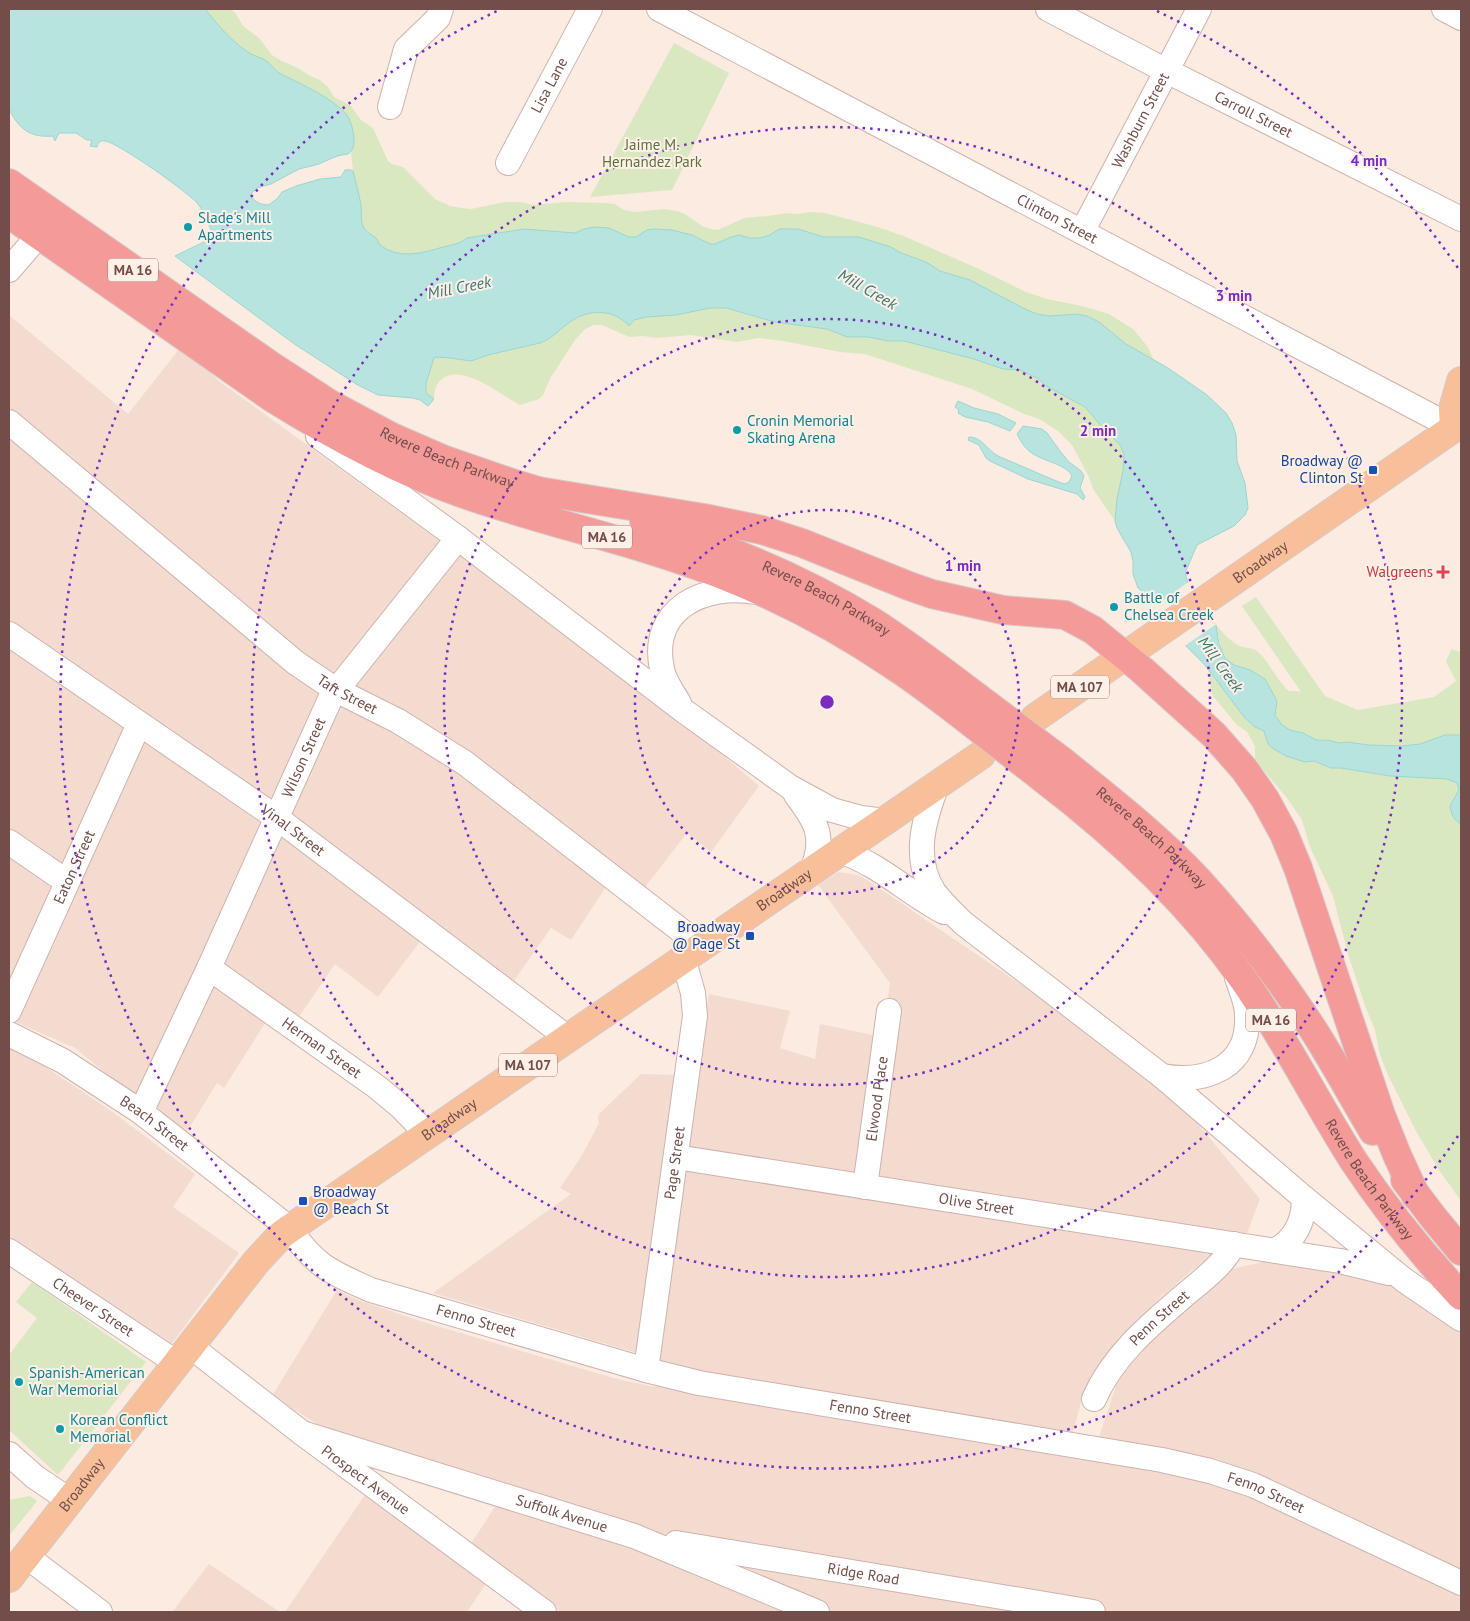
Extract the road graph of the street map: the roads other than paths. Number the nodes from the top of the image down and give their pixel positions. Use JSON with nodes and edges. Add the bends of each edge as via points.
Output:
{"nodes":[{"id":1,"x":441,"y":9,"type":"edge"},
{"id":2,"x":590,"y":9,"type":"edge"},
{"id":3,"x":659,"y":9,"type":"edge"},
{"id":4,"x":1048,"y":9,"type":"edge"},
{"id":5,"x":1199,"y":9,"type":"edge"},
{"id":6,"x":1444,"y":9,"type":"edge"},
{"id":7,"x":1461,"y":18,"type":"edge"},
{"id":8,"x":1168,"y":71,"type":"junction"},
{"id":9,"x":390,"y":107,"type":"dead end"},
{"id":10,"x":508,"y":163,"type":"dead end"},
{"id":11,"x":9,"y":183,"type":"edge"},
{"id":12,"x":9,"y":214,"type":"edge"},
{"id":13,"x":1461,"y":219,"type":"edge"},
{"id":14,"x":1082,"y":232,"type":"junction"},
{"id":15,"x":39,"y":234,"type":"junction"},
{"id":16,"x":9,"y":270,"type":"edge"},
{"id":17,"x":248,"y":381,"type":"junction"},
{"id":18,"x":1461,"y":381,"type":"edge"},
{"id":19,"x":9,"y":422,"type":"edge"},
{"id":20,"x":1458,"y":426,"type":"edge"},
{"id":21,"x":538,"y":491,"type":"junction"},
{"id":22,"x":458,"y":538,"type":"junction"},
{"id":23,"x":773,"y":597,"type":"junction"},
{"id":24,"x":9,"y":634,"type":"edge"},
{"id":25,"x":1125,"y":656,"type":"junction"},
{"id":26,"x":336,"y":690,"type":"junction"},
{"id":27,"x":967,"y":704,"type":"junction"},
{"id":28,"x":684,"y":711,"type":"junction"},
{"id":29,"x":1035,"y":718,"type":"dead end"},
{"id":30,"x":139,"y":724,"type":"junction"},
{"id":31,"x":980,"y":755,"type":"dead end"},
{"id":32,"x":1052,"y":769,"type":"junction"},
{"id":33,"x":937,"y":785,"type":"junction"},
{"id":34,"x":790,"y":787,"type":"junction"},
{"id":35,"x":277,"y":818,"type":"junction"},
{"id":36,"x":885,"y":821,"type":"junction"},
{"id":37,"x":9,"y":842,"type":"edge"},
{"id":38,"x":840,"y":851,"type":"junction"},
{"id":39,"x":812,"y":870,"type":"junction"},
{"id":40,"x":67,"y":882,"type":"junction"},
{"id":41,"x":963,"y":923,"type":"junction"},
{"id":42,"x":692,"y":952,"type":"junction"},
{"id":43,"x":1225,"y":954,"type":"junction"},
{"id":44,"x":209,"y":968,"type":"junction"},
{"id":45,"x":888,"y":1011,"type":"dead end"},
{"id":46,"x":9,"y":1012,"type":"edge"},
{"id":47,"x":9,"y":1034,"type":"edge"},
{"id":48,"x":568,"y":1038,"type":"junction"},
{"id":49,"x":1162,"y":1076,"type":"junction"},
{"id":50,"x":141,"y":1112,"type":"junction"},
{"id":51,"x":427,"y":1134,"type":"junction"},
{"id":52,"x":676,"y":1157,"type":"junction"},
{"id":53,"x":865,"y":1187,"type":"junction"},
{"id":54,"x":1416,"y":1196,"type":"junction"},
{"id":55,"x":1304,"y":1198,"type":"junction"},
{"id":56,"x":289,"y":1228,"type":"junction"},
{"id":57,"x":1234,"y":1244,"type":"junction"},
{"id":58,"x":1276,"y":1250,"type":"junction"},
{"id":59,"x":9,"y":1251,"type":"edge"},
{"id":60,"x":1461,"y":1252,"type":"edge"},
{"id":61,"x":1404,"y":1280,"type":"junction"},
{"id":62,"x":1461,"y":1296,"type":"edge"},
{"id":63,"x":1461,"y":1319,"type":"edge"},
{"id":64,"x":184,"y":1355,"type":"junction"},
{"id":65,"x":646,"y":1370,"type":"junction"},
{"id":66,"x":1094,"y":1399,"type":"dead end"},
{"id":67,"x":302,"y":1433,"type":"junction"},
{"id":68,"x":9,"y":1454,"type":"edge"},
{"id":69,"x":69,"y":1500,"type":"junction"},
{"id":70,"x":634,"y":1536,"type":"junction"},
{"id":71,"x":26,"y":1556,"type":"junction"},
{"id":72,"x":9,"y":1578,"type":"edge"},
{"id":73,"x":1461,"y":1583,"type":"edge"},
{"id":74,"x":100,"y":1612,"type":"edge"},
{"id":75,"x":544,"y":1612,"type":"edge"},
{"id":76,"x":817,"y":1612,"type":"edge"},
{"id":77,"x":1094,"y":1612,"type":"edge"}],
"edges":[{"from":1,"to":9,"type":"street","via":[[438,18],[406,49]]},
{"from":2,"to":10,"type":"street","name":"Lisa Lane"},
{"from":3,"to":14,"type":"street","name":"Clinton Street"},
{"from":4,"to":8,"type":"street","name":"Carroll Street"},
{"from":5,"to":8,"type":"street","name":"Washburn Street"},
{"from":6,"to":7,"type":"street"},
{"from":8,"to":13,"type":"street","name":"Carroll Street"},
{"from":8,"to":14,"type":"street","name":"Washburn Street"},
{"from":11,"to":21,"type":"highway","name":"Revere Beach Parkway","number":"MA 16","via":[[270,366],[330,404],[392,437],[445,460]]},
{"from":12,"to":15,"type":"highway","name":"Revere Beach Parkway","number":"MA 16"},
{"from":14,"to":20,"type":"street","name":"Clinton Street","via":[[1294,345]]},
{"from":15,"to":16,"type":"street"},
{"from":15,"to":17,"type":"highway","name":"Revere Beach Parkway","number":"MA 16"},
{"from":17,"to":22,"type":"street","name":"Revere Beach Parkway"},
{"from":17,"to":23,"type":"highway","name":"Revere Beach Parkway","number":"MA 16","via":[[339,438],[422,478],[491,503],[680,559]]},
{"from":18,"to":20,"type":"main road","via":[[1453,409]]},
{"from":19,"to":26,"type":"street","name":"Taft Street","via":[[270,642]]},
{"from":20,"to":25,"type":"main road","name":"Broadway"},
{"from":21,"to":25,"type":"highway","via":[[735,524],[790,539],[932,594],[1003,610],[1065,615],[1093,630]]},
{"from":21,"to":27,"type":"highway","name":"Revere Beach Parkway","number":"MA 16","via":[[697,539],[770,567],[872,622],[913,649]]},
{"from":22,"to":26,"type":"street","name":"Wilson Street"},
{"from":22,"to":28,"type":"street","name":"Revere Beach Parkway"},
{"from":23,"to":27,"type":"highway","name":"Revere Beach Parkway","number":"MA 16"},
{"from":23,"to":28,"type":"street","name":"Revere Beach Parkway","via":[[744,590],[713,592],[691,599],[667,624],[662,637],[661,662],[666,680]]},
{"from":24,"to":30,"type":"street","name":"Vinal Street"},
{"from":25,"to":29,"type":"main road","name":"Broadway","number":"MA 107"},
{"from":25,"to":54,"type":"highway","via":[[1218,739],[1248,774],[1272,811],[1298,868],[1381,1115]]},
{"from":26,"to":35,"type":"street","name":"Wilson Street"},
{"from":26,"to":42,"type":"street","name":"Taft Street","via":[[398,721],[465,763]]},
{"from":27,"to":32,"type":"highway","name":"Revere Beach Parkway","number":"MA 16","bridge":true},
{"from":28,"to":34,"type":"street","name":"Revere Beach Parkway"},
{"from":30,"to":35,"type":"street","name":"Vinal Street"},
{"from":30,"to":40,"type":"street","name":"Eaton Street"},
{"from":31,"to":33,"type":"main road","name":"Broadway","number":"MA 107"},
{"from":32,"to":43,"type":"highway","name":"Revere Beach Parkway","number":"MA 16","via":[[1098,821],[1180,900]]},
{"from":32,"to":54,"type":"highway","name":"Revere Beach Parkway","number":"MA 16","via":[[1115,803],[1197,880],[1238,926],[1307,1020],[1383,1148]]},
{"from":33,"to":36,"type":"main road","name":"Broadway","number":"MA 107"},
{"from":33,"to":41,"type":"street","via":[[923,830],[923,866],[935,894]]},
{"from":34,"to":36,"type":"street","name":"Revere Beach Parkway","via":[[832,810]]},
{"from":34,"to":39,"type":"street","name":"Revere Beach Parkway","via":[[817,828],[818,854]]},
{"from":35,"to":44,"type":"street","name":"Wilson Street"},
{"from":35,"to":48,"type":"street","name":"Vinal Street"},
{"from":36,"to":38,"type":"main road","name":"Broadway","number":"MA 107"},
{"from":37,"to":40,"type":"street"},
{"from":38,"to":39,"type":"main road","name":"Broadway","number":"MA 107"},
{"from":38,"to":41,"type":"street","via":[[867,862],[926,903]]},
{"from":39,"to":42,"type":"main road","name":"Broadway","number":"MA 107"},
{"from":40,"to":46,"type":"street","name":"Eaton Street"},
{"from":41,"to":49,"type":"street"},
{"from":42,"to":48,"type":"main road","name":"Broadway","number":"MA 107"},
{"from":42,"to":52,"type":"street","name":"Page Street","via":[[695,1010]]},
{"from":43,"to":49,"type":"street","name":"Revere Beach Parkway","via":[[1247,1010],[1247,1027],[1240,1048],[1227,1064],[1208,1075],[1184,1079]]},
{"from":43,"to":62,"type":"highway","name":"Revere Beach Parkway","number":"MA 16","via":[[1266,1012],[1369,1184]]},
{"from":44,"to":50,"type":"street","name":"Wilson Street"},
{"from":44,"to":51,"type":"street","name":"Herman Street","via":[[377,1087]]},
{"from":45,"to":53,"type":"street","name":"Elwood Place"},
{"from":47,"to":50,"type":"street","name":"Beach Street","via":[[63,1061]]},
{"from":48,"to":51,"type":"main road","name":"Broadway","number":"MA 107"},
{"from":49,"to":55,"type":"street"},
{"from":50,"to":56,"type":"street","name":"Beach Street"},
{"from":51,"to":56,"type":"main road","name":"Broadway","number":"MA 107"},
{"from":52,"to":53,"type":"street","name":"Olive Street"},
{"from":52,"to":65,"type":"street","name":"Page Street"},
{"from":53,"to":57,"type":"street","name":"Olive Street"},
{"from":54,"to":60,"type":"highway","name":"Revere Beach Parkway","number":"MA 16"},
{"from":55,"to":58,"type":"street","via":[[1304,1212],[1298,1229]]},
{"from":55,"to":61,"type":"street"},
{"from":56,"to":64,"type":"main road","name":"Broadway","number":"MA 107","via":[[256,1262]]},
{"from":56,"to":65,"type":"street","name":"Fenno Street","via":[[315,1261],[334,1274],[371,1290]]},
{"from":57,"to":58,"type":"street","name":"Olive Street"},
{"from":57,"to":66,"type":"street","name":"Penn Street","via":[[1215,1270],[1127,1348],[1106,1375]]},
{"from":58,"to":61,"type":"street","name":"Olive Street","via":[[1340,1260]]},
{"from":59,"to":64,"type":"street","name":"Cheever Street"},
{"from":61,"to":63,"type":"street"},
{"from":64,"to":67,"type":"street","name":"Prospect Avenue"},
{"from":64,"to":69,"type":"main road","name":"Broadway","number":"MA 107"},
{"from":65,"to":73,"type":"street","name":"Fenno Street","via":[[734,1389],[1162,1460],[1210,1471],[1270,1492]]},
{"from":67,"to":70,"type":"street","name":"Suffolk Avenue"},
{"from":67,"to":75,"type":"street","name":"Prospect Avenue"},
{"from":68,"to":69,"type":"street"},
{"from":69,"to":71,"type":"main road","name":"Broadway","number":"MA 107"},
{"from":70,"to":76,"type":"street","name":"Suffolk Avenue"},
{"from":70,"to":77,"type":"street","name":"Ridge Road"},
{"from":71,"to":72,"type":"main road","name":"Broadway","number":"MA 107"},
{"from":71,"to":74,"type":"street"}]}
